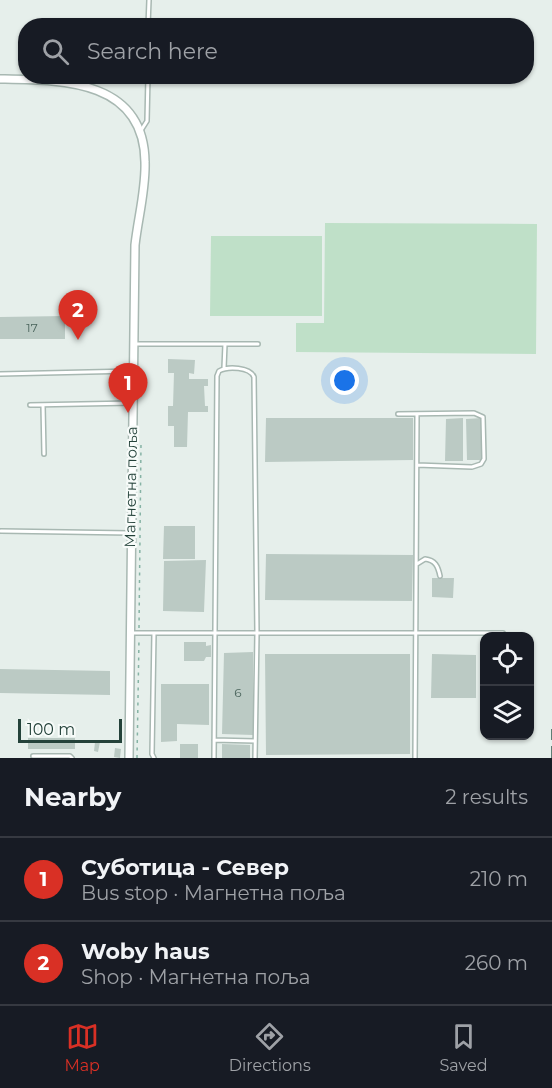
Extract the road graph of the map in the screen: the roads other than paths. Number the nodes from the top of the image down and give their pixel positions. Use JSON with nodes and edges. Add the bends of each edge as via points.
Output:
{"nodes":[{"id":1,"x":149,"y":0,"type":"edge"},
{"id":2,"x":148,"y":18,"type":"edge"},
{"id":3,"x":0,"y":79,"type":"edge"},
{"id":4,"x":18,"y":79,"type":"edge"},
{"id":5,"x":74,"y":84,"type":"edge"},
{"id":6,"x":148,"y":84,"type":"edge"},
{"id":7,"x":140,"y":132,"type":"junction"},
{"id":8,"x":133,"y":344,"type":"junction"},
{"id":9,"x":225,"y":344,"type":"junction"},
{"id":10,"x":258,"y":344,"type":"dead end"},
{"id":11,"x":224,"y":368,"type":"junction"},
{"id":12,"x":133,"y":371,"type":"junction"},
{"id":13,"x":0,"y":374,"type":"edge"},
{"id":14,"x":132,"y":403,"type":"junction"},
{"id":15,"x":30,"y":405,"type":"dead end"},
{"id":16,"x":43,"y":405,"type":"junction"},
{"id":17,"x":398,"y":414,"type":"dead end"},
{"id":18,"x":417,"y":414,"type":"junction"},
{"id":19,"x":44,"y":454,"type":"dead end"},
{"id":20,"x":417,"y":465,"type":"junction"},
{"id":21,"x":1,"y":531,"type":"edge"},
{"id":22,"x":130,"y":533,"type":"junction"},
{"id":23,"x":417,"y":565,"type":"junction"},
{"id":24,"x":440,"y":576,"type":"dead end"},
{"id":25,"x":130,"y":633,"type":"junction"},
{"id":26,"x":154,"y":633,"type":"junction"},
{"id":27,"x":215,"y":633,"type":"junction"},
{"id":28,"x":257,"y":633,"type":"junction"},
{"id":29,"x":417,"y":633,"type":"junction"},
{"id":30,"x":480,"y":633,"type":"edge"},
{"id":31,"x":214,"y":740,"type":"junction"},
{"id":32,"x":255,"y":741,"type":"junction"},
{"id":33,"x":33,"y":756,"type":"dead end"},
{"id":34,"x":72,"y":758,"type":"edge"},
{"id":35,"x":129,"y":758,"type":"edge"},
{"id":36,"x":154,"y":758,"type":"edge"},
{"id":37,"x":214,"y":758,"type":"edge"},
{"id":38,"x":255,"y":758,"type":"edge"},
{"id":39,"x":415,"y":758,"type":"edge"}],
"edges":[{"from":1,"to":2,"type":"lane"},
{"from":3,"to":4,"type":"street"},
{"from":5,"to":7,"type":"street","via":[[109,95],[129,113]]},
{"from":6,"to":7,"type":"lane","name":"Магнетна поља","via":[[147,121]]},
{"from":7,"to":8,"type":"street","name":"Магнетна поља","via":[[145,170],[135,245]]},
{"from":8,"to":9,"type":"lane"},
{"from":8,"to":12,"type":"street","name":"Магнетна поља"},
{"from":9,"to":10,"type":"lane"},
{"from":9,"to":11,"type":"lane"},
{"from":11,"to":27,"type":"lane","via":[[218,376]]},
{"from":11,"to":28,"type":"lane","via":[[248,370],[254,377]]},
{"from":12,"to":13,"type":"lane"},
{"from":12,"to":14,"type":"street","name":"Магнетна поља"},
{"from":14,"to":16,"type":"lane"},
{"from":14,"to":22,"type":"street","name":"Магнетна поља"},
{"from":15,"to":16,"type":"lane"},
{"from":16,"to":19,"type":"lane"},
{"from":17,"to":18,"type":"lane"},
{"from":18,"to":20,"type":"lane"},
{"from":18,"to":20,"type":"lane","via":[[481,415],[484,459],[476,466]]},
{"from":20,"to":23,"type":"lane"},
{"from":21,"to":22,"type":"lane"},
{"from":22,"to":25,"type":"street","name":"Магнетна поља"},
{"from":23,"to":24,"type":"lane","via":[[424,559],[431,560]]},
{"from":23,"to":29,"type":"lane"},
{"from":25,"to":26,"type":"lane"},
{"from":25,"to":35,"type":"street","name":"Магнетна поља"},
{"from":26,"to":27,"type":"lane"},
{"from":26,"to":36,"type":"lane"},
{"from":27,"to":28,"type":"lane"},
{"from":27,"to":31,"type":"lane"},
{"from":28,"to":29,"type":"lane"},
{"from":28,"to":32,"type":"lane"},
{"from":29,"to":30,"type":"lane"},
{"from":29,"to":39,"type":"lane"},
{"from":31,"to":32,"type":"lane"},
{"from":31,"to":37,"type":"lane"},
{"from":32,"to":38,"type":"lane"},
{"from":33,"to":34,"type":"lane"}]}
